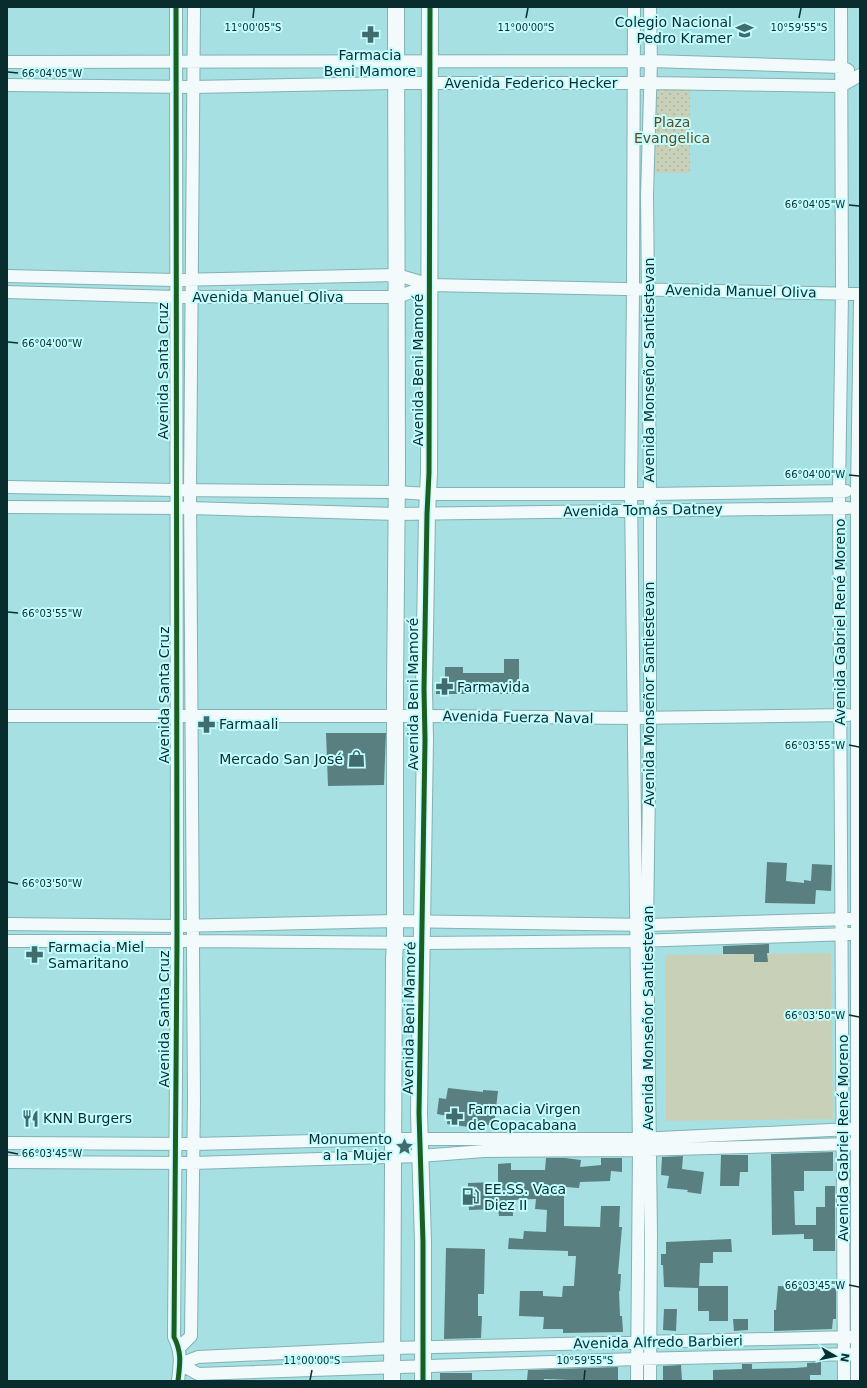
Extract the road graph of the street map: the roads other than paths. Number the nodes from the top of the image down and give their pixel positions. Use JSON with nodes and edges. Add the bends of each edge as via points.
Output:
{"nodes":[{"id":1,"x":176,"y":7,"type":"edge"},
{"id":2,"x":194,"y":7,"type":"edge"},
{"id":3,"x":396,"y":7,"type":"edge"},
{"id":4,"x":430,"y":7,"type":"edge"},
{"id":5,"x":634,"y":7,"type":"edge"},
{"id":6,"x":650,"y":7,"type":"edge"},
{"id":7,"x":841,"y":7,"type":"edge"},
{"id":8,"x":430,"y":61,"type":"junction"},
{"id":9,"x":651,"y":61,"type":"junction"},
{"id":10,"x":7,"y":62,"type":"edge"},
{"id":11,"x":175,"y":62,"type":"junction"},
{"id":12,"x":194,"y":62,"type":"junction"},
{"id":13,"x":395,"y":62,"type":"junction"},
{"id":14,"x":634,"y":62,"type":"junction"},
{"id":15,"x":842,"y":67,"type":"junction"},
{"id":16,"x":860,"y":75,"type":"edge"},
{"id":17,"x":395,"y":83,"type":"junction"},
{"id":18,"x":430,"y":83,"type":"junction"},
{"id":19,"x":650,"y":83,"type":"junction"},
{"id":20,"x":634,"y":84,"type":"junction"},
{"id":21,"x":7,"y":85,"type":"edge"},
{"id":22,"x":841,"y":86,"type":"junction"},
{"id":23,"x":176,"y":87,"type":"junction"},
{"id":24,"x":193,"y":87,"type":"junction"},
{"id":25,"x":396,"y":275,"type":"junction"},
{"id":26,"x":7,"y":276,"type":"edge"},
{"id":27,"x":191,"y":279,"type":"junction"},
{"id":28,"x":175,"y":280,"type":"junction"},
{"id":29,"x":431,"y":285,"type":"junction"},
{"id":30,"x":633,"y":290,"type":"junction"},
{"id":31,"x":648,"y":290,"type":"junction"},
{"id":32,"x":7,"y":292,"type":"edge"},
{"id":33,"x":842,"y":293,"type":"junction"},
{"id":34,"x":860,"y":294,"type":"edge"},
{"id":35,"x":175,"y":297,"type":"junction"},
{"id":36,"x":190,"y":297,"type":"junction"},
{"id":37,"x":397,"y":297,"type":"junction"},
{"id":38,"x":860,"y":302,"type":"edge"},
{"id":39,"x":7,"y":487,"type":"edge"},
{"id":40,"x":176,"y":490,"type":"junction"},
{"id":41,"x":190,"y":490,"type":"junction"},
{"id":42,"x":858,"y":491,"type":"edge"},
{"id":43,"x":396,"y":492,"type":"junction"},
{"id":44,"x":839,"y":492,"type":"junction"},
{"id":45,"x":428,"y":494,"type":"junction"},
{"id":46,"x":631,"y":494,"type":"junction"},
{"id":47,"x":650,"y":494,"type":"junction"},
{"id":48,"x":7,"y":507,"type":"edge"},
{"id":49,"x":176,"y":508,"type":"junction"},
{"id":50,"x":190,"y":508,"type":"junction"},
{"id":51,"x":839,"y":508,"type":"junction"},
{"id":52,"x":858,"y":508,"type":"edge"},
{"id":53,"x":632,"y":510,"type":"junction"},
{"id":54,"x":650,"y":510,"type":"junction"},
{"id":55,"x":396,"y":514,"type":"junction"},
{"id":56,"x":427,"y":514,"type":"junction"},
{"id":57,"x":859,"y":714,"type":"edge"},
{"id":58,"x":841,"y":715,"type":"junction"},
{"id":59,"x":7,"y":716,"type":"edge"},
{"id":60,"x":192,"y":716,"type":"junction"},
{"id":61,"x":425,"y":716,"type":"junction"},
{"id":62,"x":176,"y":717,"type":"junction"},
{"id":63,"x":395,"y":717,"type":"junction"},
{"id":64,"x":633,"y":718,"type":"junction"},
{"id":65,"x":650,"y":718,"type":"junction"},
{"id":66,"x":842,"y":919,"type":"junction"},
{"id":67,"x":858,"y":919,"type":"edge"},
{"id":68,"x":394,"y":920,"type":"junction"},
{"id":69,"x":422,"y":921,"type":"junction"},
{"id":70,"x":7,"y":924,"type":"edge"},
{"id":71,"x":192,"y":925,"type":"junction"},
{"id":72,"x":641,"y":925,"type":"junction"},
{"id":73,"x":176,"y":926,"type":"junction"},
{"id":74,"x":842,"y":934,"type":"junction"},
{"id":75,"x":858,"y":934,"type":"edge"},
{"id":76,"x":192,"y":940,"type":"junction"},
{"id":77,"x":7,"y":941,"type":"edge"},
{"id":78,"x":642,"y":941,"type":"junction"},
{"id":79,"x":177,"y":942,"type":"junction"},
{"id":80,"x":395,"y":943,"type":"junction"},
{"id":81,"x":422,"y":943,"type":"junction"},
{"id":82,"x":843,"y":1129,"type":"junction"},
{"id":83,"x":858,"y":1130,"type":"edge"},
{"id":84,"x":394,"y":1139,"type":"junction"},
{"id":85,"x":420,"y":1139,"type":"junction"},
{"id":86,"x":7,"y":1143,"type":"edge"},
{"id":87,"x":175,"y":1143,"type":"junction"},
{"id":88,"x":193,"y":1144,"type":"junction"},
{"id":89,"x":644,"y":1144,"type":"junction"},
{"id":90,"x":843,"y":1144,"type":"junction"},
{"id":91,"x":858,"y":1144,"type":"edge"},
{"id":92,"x":420,"y":1156,"type":"junction"},
{"id":93,"x":394,"y":1157,"type":"junction"},
{"id":94,"x":7,"y":1162,"type":"edge"},
{"id":95,"x":175,"y":1163,"type":"junction"},
{"id":96,"x":193,"y":1163,"type":"junction"},
{"id":97,"x":844,"y":1337,"type":"junction"},
{"id":98,"x":859,"y":1337,"type":"edge"},
{"id":99,"x":637,"y":1342,"type":"junction"},
{"id":100,"x":650,"y":1342,"type":"junction"},
{"id":101,"x":179,"y":1348,"type":"junction"},
{"id":102,"x":392,"y":1348,"type":"junction"},
{"id":103,"x":424,"y":1348,"type":"junction"},
{"id":104,"x":844,"y":1354,"type":"junction"},
{"id":105,"x":859,"y":1354,"type":"edge"},
{"id":106,"x":636,"y":1359,"type":"junction"},
{"id":107,"x":650,"y":1359,"type":"junction"},
{"id":108,"x":180,"y":1364,"type":"junction"},
{"id":109,"x":392,"y":1374,"type":"edge"},
{"id":110,"x":424,"y":1374,"type":"edge"},
{"id":111,"x":178,"y":1381,"type":"edge"},
{"id":112,"x":636,"y":1381,"type":"edge"},
{"id":113,"x":650,"y":1381,"type":"edge"},
{"id":114,"x":844,"y":1381,"type":"edge"},
{"id":115,"x":857,"y":1381,"type":"edge"}],
"edges":[{"from":1,"to":11,"type":"street","name":"Avenida Santa Cruz"},
{"from":2,"to":12,"type":"street","name":"Avenida Santa Cruz"},
{"from":3,"to":13,"type":"street","name":"Avenida Beni Mamoré"},
{"from":4,"to":8,"type":"street","name":"Avenida Beni Mamoré"},
{"from":5,"to":14,"type":"street","name":"Avenida Monseñor Santiestevan"},
{"from":6,"to":9,"type":"street","name":"Avenida Monseñor Santiestevan"},
{"from":7,"to":15,"type":"street","name":"Avenida Gabriel René Moreno"},
{"from":8,"to":13,"type":"street","name":"Avenida Federico Hecker"},
{"from":8,"to":14,"type":"street","name":"Avenida Federico Hecker"},
{"from":8,"to":18,"type":"street","name":"Avenida Beni Mamoré"},
{"from":9,"to":14,"type":"street","name":"Avenida Federico Hecker"},
{"from":9,"to":15,"type":"street","name":"Avenida Federico Hecker"},
{"from":9,"to":19,"type":"street","name":"Avenida Monseñor Santiestevan"},
{"from":10,"to":11,"type":"street","name":"Avenida Federico Hecker"},
{"from":11,"to":12,"type":"street","name":"Avenida Federico Hecker"},
{"from":11,"to":23,"type":"street","name":"Avenida Santa Cruz"},
{"from":12,"to":13,"type":"street","name":"Avenida Federico Hecker"},
{"from":12,"to":24,"type":"street","name":"Avenida Santa Cruz"},
{"from":13,"to":17,"type":"street","name":"Avenida Beni Mamoré"},
{"from":14,"to":20,"type":"street","name":"Avenida Monseñor Santiestevan"},
{"from":15,"to":16,"type":"street","name":"Avenida Federico Hecker"},
{"from":15,"to":22,"type":"street","name":"Avenida Gabriel René Moreno"},
{"from":16,"to":22,"type":"street","name":"Avenida Federico Hecker"},
{"from":17,"to":18,"type":"street","name":"Avenida Federico Hecker"},
{"from":17,"to":24,"type":"street","name":"Avenida Federico Hecker"},
{"from":17,"to":25,"type":"street","name":"Avenida Beni Mamoré"},
{"from":18,"to":20,"type":"street","name":"Avenida Federico Hecker"},
{"from":18,"to":29,"type":"street","name":"Avenida Beni Mamoré"},
{"from":19,"to":20,"type":"street","name":"Avenida Federico Hecker"},
{"from":19,"to":22,"type":"street","name":"Avenida Federico Hecker"},
{"from":19,"to":31,"type":"street","name":"Avenida Monseñor Santiestevan"},
{"from":20,"to":30,"type":"street","name":"Avenida Monseñor Santiestevan"},
{"from":21,"to":23,"type":"street","name":"Avenida Federico Hecker"},
{"from":22,"to":33,"type":"street","name":"Avenida Gabriel René Moreno"},
{"from":23,"to":24,"type":"street","name":"Avenida Federico Hecker"},
{"from":23,"to":28,"type":"street","name":"Avenida Santa Cruz"},
{"from":24,"to":27,"type":"street","name":"Avenida Santa Cruz"},
{"from":25,"to":27,"type":"street","name":"Avenida Manuel Oliva"},
{"from":25,"to":29,"type":"street","name":"Avenida Manuel Oliva"},
{"from":25,"to":37,"type":"street","name":"Avenida Beni Mamoré"},
{"from":26,"to":28,"type":"street","name":"Avenida Manuel Oliva"},
{"from":27,"to":28,"type":"street","name":"Avenida Manuel Oliva"},
{"from":27,"to":36,"type":"street","name":"Avenida Santa Cruz"},
{"from":28,"to":35,"type":"street","name":"Avenida Santa Cruz"},
{"from":29,"to":30,"type":"street","name":"Avenida Manuel Oliva"},
{"from":29,"to":37,"type":"street","name":"Avenida Manuel Oliva"},
{"from":29,"to":45,"type":"street","name":"Avenida Beni Mamoré"},
{"from":30,"to":31,"type":"street","name":"Avenida Manuel Oliva"},
{"from":30,"to":46,"type":"street","name":"Avenida Monseñor Santiestevan"},
{"from":31,"to":33,"type":"street","name":"Avenida Manuel Oliva"},
{"from":31,"to":47,"type":"street","name":"Avenida Monseñor Santiestevan"},
{"from":32,"to":35,"type":"street","name":"Avenida Manuel Oliva"},
{"from":33,"to":34,"type":"street","name":"Avenida Manuel Oliva"},
{"from":33,"to":44,"type":"street","name":"Avenida Gabriel René Moreno"},
{"from":35,"to":36,"type":"street","name":"Avenida Manuel Oliva"},
{"from":35,"to":40,"type":"street","name":"Avenida Santa Cruz"},
{"from":36,"to":37,"type":"street","name":"Avenida Manuel Oliva"},
{"from":36,"to":41,"type":"street","name":"Avenida Santa Cruz"},
{"from":37,"to":43,"type":"street","name":"Avenida Beni Mamoré"},
{"from":38,"to":42,"type":"street","name":"Avenida Gabriel René Moreno"},
{"from":39,"to":40,"type":"street","name":"Avenida Tomás Datney"},
{"from":40,"to":41,"type":"street","name":"Avenida Tomás Datney"},
{"from":40,"to":49,"type":"street","name":"Avenida Santa Cruz"},
{"from":41,"to":43,"type":"street","name":"Avenida Tomás Datney"},
{"from":41,"to":50,"type":"street","name":"Avenida Santa Cruz"},
{"from":42,"to":44,"type":"street","name":"Avenida Tomás Datney"},
{"from":42,"to":52,"type":"street","name":"Avenida Gabriel René Moreno"},
{"from":43,"to":45,"type":"street","name":"Avenida Tomás Datney"},
{"from":43,"to":55,"type":"street","name":"Avenida Beni Mamoré"},
{"from":44,"to":47,"type":"street","name":"Avenida Tomás Datney"},
{"from":44,"to":51,"type":"street","name":"Avenida Gabriel René Moreno"},
{"from":45,"to":46,"type":"street","name":"Avenida Tomás Datney"},
{"from":45,"to":56,"type":"street","name":"Avenida Beni Mamoré"},
{"from":46,"to":47,"type":"street","name":"Avenida Tomás Datney"},
{"from":46,"to":53,"type":"street","name":"Avenida Monseñor Santiestevan"},
{"from":47,"to":54,"type":"street","name":"Avenida Monseñor Santiestevan"},
{"from":48,"to":49,"type":"street","name":"Avenida Tomás Datney"},
{"from":49,"to":50,"type":"street","name":"Avenida Tomás Datney"},
{"from":49,"to":62,"type":"street","name":"Avenida Santa Cruz"},
{"from":50,"to":55,"type":"street","name":"Avenida Tomás Datney"},
{"from":50,"to":60,"type":"street","name":"Avenida Santa Cruz"},
{"from":51,"to":52,"type":"street","name":"Avenida Tomás Datney"},
{"from":51,"to":54,"type":"street","name":"Avenida Tomás Datney"},
{"from":51,"to":58,"type":"street","name":"Avenida Gabriel René Moreno"},
{"from":52,"to":57,"type":"street","name":"Avenida Gabriel René Moreno"},
{"from":53,"to":54,"type":"street","name":"Avenida Tomás Datney"},
{"from":53,"to":56,"type":"street","name":"Avenida Tomás Datney"},
{"from":53,"to":64,"type":"street","name":"Avenida Monseñor Santiestevan"},
{"from":54,"to":65,"type":"street","name":"Avenida Monseñor Santiestevan"},
{"from":55,"to":56,"type":"street","name":"Avenida Tomás Datney"},
{"from":55,"to":63,"type":"street","name":"Avenida Beni Mamoré"},
{"from":56,"to":61,"type":"street","name":"Avenida Beni Mamoré"},
{"from":57,"to":58,"type":"street","name":"Avenida Fuerza Naval"},
{"from":57,"to":67,"type":"street","name":"Avenida Gabriel René Moreno"},
{"from":58,"to":65,"type":"street","name":"Avenida Fuerza Naval"},
{"from":58,"to":66,"type":"street","name":"Avenida Gabriel René Moreno"},
{"from":59,"to":62,"type":"street","name":"Avenida Fuerza Naval"},
{"from":60,"to":62,"type":"street","name":"Avenida Fuerza Naval"},
{"from":60,"to":63,"type":"street","name":"Avenida Fuerza Naval"},
{"from":60,"to":71,"type":"street","name":"Avenida Santa Cruz"},
{"from":61,"to":63,"type":"street","name":"Avenida Fuerza Naval"},
{"from":61,"to":64,"type":"street","name":"Avenida Fuerza Naval"},
{"from":61,"to":69,"type":"street","name":"Avenida Beni Mamoré"},
{"from":62,"to":73,"type":"street","name":"Avenida Santa Cruz"},
{"from":63,"to":68,"type":"street","name":"Avenida Beni Mamoré"},
{"from":64,"to":65,"type":"street","name":"Avenida Fuerza Naval"},
{"from":64,"to":72,"type":"street","name":"Avenida Monseñor Santiestevan"},
{"from":65,"to":72,"type":"street","name":"Avenida Monseñor Santiestevan"},
{"from":66,"to":67,"type":"street"},
{"from":66,"to":72,"type":"street"},
{"from":66,"to":74,"type":"street","name":"Avenida Gabriel René Moreno"},
{"from":67,"to":75,"type":"street","name":"Avenida Gabriel René Moreno"},
{"from":68,"to":69,"type":"street"},
{"from":68,"to":71,"type":"street"},
{"from":68,"to":80,"type":"street","name":"Avenida Beni Mamoré"},
{"from":69,"to":72,"type":"street"},
{"from":69,"to":81,"type":"street","name":"Avenida Beni Mamoré"},
{"from":70,"to":73,"type":"street"},
{"from":71,"to":73,"type":"street"},
{"from":71,"to":76,"type":"street","name":"Avenida Santa Cruz"},
{"from":72,"to":78,"type":"street","name":"Avenida Monseñor Santiestevan"},
{"from":73,"to":79,"type":"street","name":"Avenida Santa Cruz"},
{"from":74,"to":75,"type":"street"},
{"from":74,"to":78,"type":"street"},
{"from":74,"to":82,"type":"street","name":"Avenida Gabriel René Moreno"},
{"from":75,"to":83,"type":"street","name":"Avenida Gabriel René Moreno"},
{"from":76,"to":79,"type":"street"},
{"from":76,"to":80,"type":"street"},
{"from":76,"to":88,"type":"street","name":"Avenida Santa Cruz"},
{"from":77,"to":79,"type":"street"},
{"from":78,"to":81,"type":"street"},
{"from":78,"to":89,"type":"street","name":"Avenida Monseñor Santiestevan"},
{"from":79,"to":87,"type":"street","name":"Avenida Santa Cruz"},
{"from":80,"to":81,"type":"street"},
{"from":80,"to":84,"type":"street","name":"Avenida Beni Mamoré"},
{"from":81,"to":85,"type":"street","name":"Avenida Beni Mamoré"},
{"from":82,"to":83,"type":"street"},
{"from":82,"to":89,"type":"street"},
{"from":82,"to":90,"type":"street","name":"Avenida Gabriel René Moreno"},
{"from":83,"to":91,"type":"street","name":"Avenida Gabriel René Moreno"},
{"from":84,"to":85,"type":"street"},
{"from":84,"to":88,"type":"street"},
{"from":84,"to":93,"type":"street","name":"Avenida Beni Mamoré"},
{"from":85,"to":89,"type":"street"},
{"from":85,"to":92,"type":"street","name":"Avenida Beni Mamoré"},
{"from":86,"to":87,"type":"street"},
{"from":87,"to":88,"type":"street"},
{"from":87,"to":95,"type":"street","name":"Avenida Santa Cruz"},
{"from":88,"to":96,"type":"street","name":"Avenida Santa Cruz"},
{"from":89,"to":90,"type":"street"},
{"from":89,"to":92,"type":"street"},
{"from":89,"to":99,"type":"street","name":"Avenida Monseñor Santiestevan"},
{"from":89,"to":100,"type":"street","name":"Avenida Monseñor Santiestevan"},
{"from":90,"to":91,"type":"street"},
{"from":90,"to":97,"type":"street","name":"Avenida Gabriel René Moreno"},
{"from":91,"to":98,"type":"street","name":"Avenida Gabriel René Moreno"},
{"from":92,"to":93,"type":"street"},
{"from":92,"to":103,"type":"street","name":"Avenida Beni Mamoré"},
{"from":93,"to":96,"type":"street"},
{"from":93,"to":102,"type":"street","name":"Avenida Beni Mamoré"},
{"from":94,"to":95,"type":"street"},
{"from":95,"to":96,"type":"street"},
{"from":95,"to":101,"type":"street","name":"Avenida Santa Cruz","via":[[174,1337]]},
{"from":96,"to":101,"type":"street","name":"Avenida Santa Cruz","via":[[191,1336]]},
{"from":97,"to":98,"type":"street","name":"Avenida Alfredo Barbieri"},
{"from":97,"to":100,"type":"street","name":"Avenida Alfredo Barbieri"},
{"from":97,"to":104,"type":"street","name":"Avenida Gabriel René Moreno"},
{"from":98,"to":105,"type":"street","name":"Avenida Gabriel René Moreno"},
{"from":99,"to":100,"type":"street","name":"Avenida Alfredo Barbieri"},
{"from":99,"to":103,"type":"street","name":"Avenida Alfredo Barbieri"},
{"from":99,"to":106,"type":"street","name":"Avenida Monseñor Santiestevan"},
{"from":100,"to":107,"type":"street","name":"Avenida Monseñor Santiestevan"},
{"from":101,"to":108,"type":"street","name":"Avenida Santa Cruz"},
{"from":102,"to":103,"type":"street","name":"Avenida Alfredo Barbieri"},
{"from":102,"to":108,"type":"street","name":"Avenida Alfredo Barbieri","via":[[198,1357]]},
{"from":102,"to":109,"type":"street","name":"Avenida Beni Mamoré"},
{"from":103,"to":110,"type":"street","name":"Avenida Beni Mamoré"},
{"from":104,"to":105,"type":"street","name":"Avenida Alfredo Barbieri"},
{"from":104,"to":107,"type":"street","name":"Avenida Alfredo Barbieri"},
{"from":104,"to":114,"type":"street","name":"Avenida Gabriel René Moreno"},
{"from":105,"to":115,"type":"street","name":"Avenida Gabriel René Moreno"},
{"from":106,"to":107,"type":"street","name":"Avenida Alfredo Barbieri"},
{"from":106,"to":110,"type":"street","name":"Avenida Alfredo Barbieri"},
{"from":106,"to":112,"type":"street","name":"Avenida Monseñor Santiestevan"},
{"from":107,"to":113,"type":"street","name":"Avenida Monseñor Santiestevan"},
{"from":108,"to":109,"type":"street","name":"Avenida Alfredo Barbieri","via":[[198,1374]]},
{"from":108,"to":111,"type":"street","name":"Avenida Santa Cruz"},
{"from":109,"to":110,"type":"street","name":"Avenida Alfredo Barbieri"}]}
